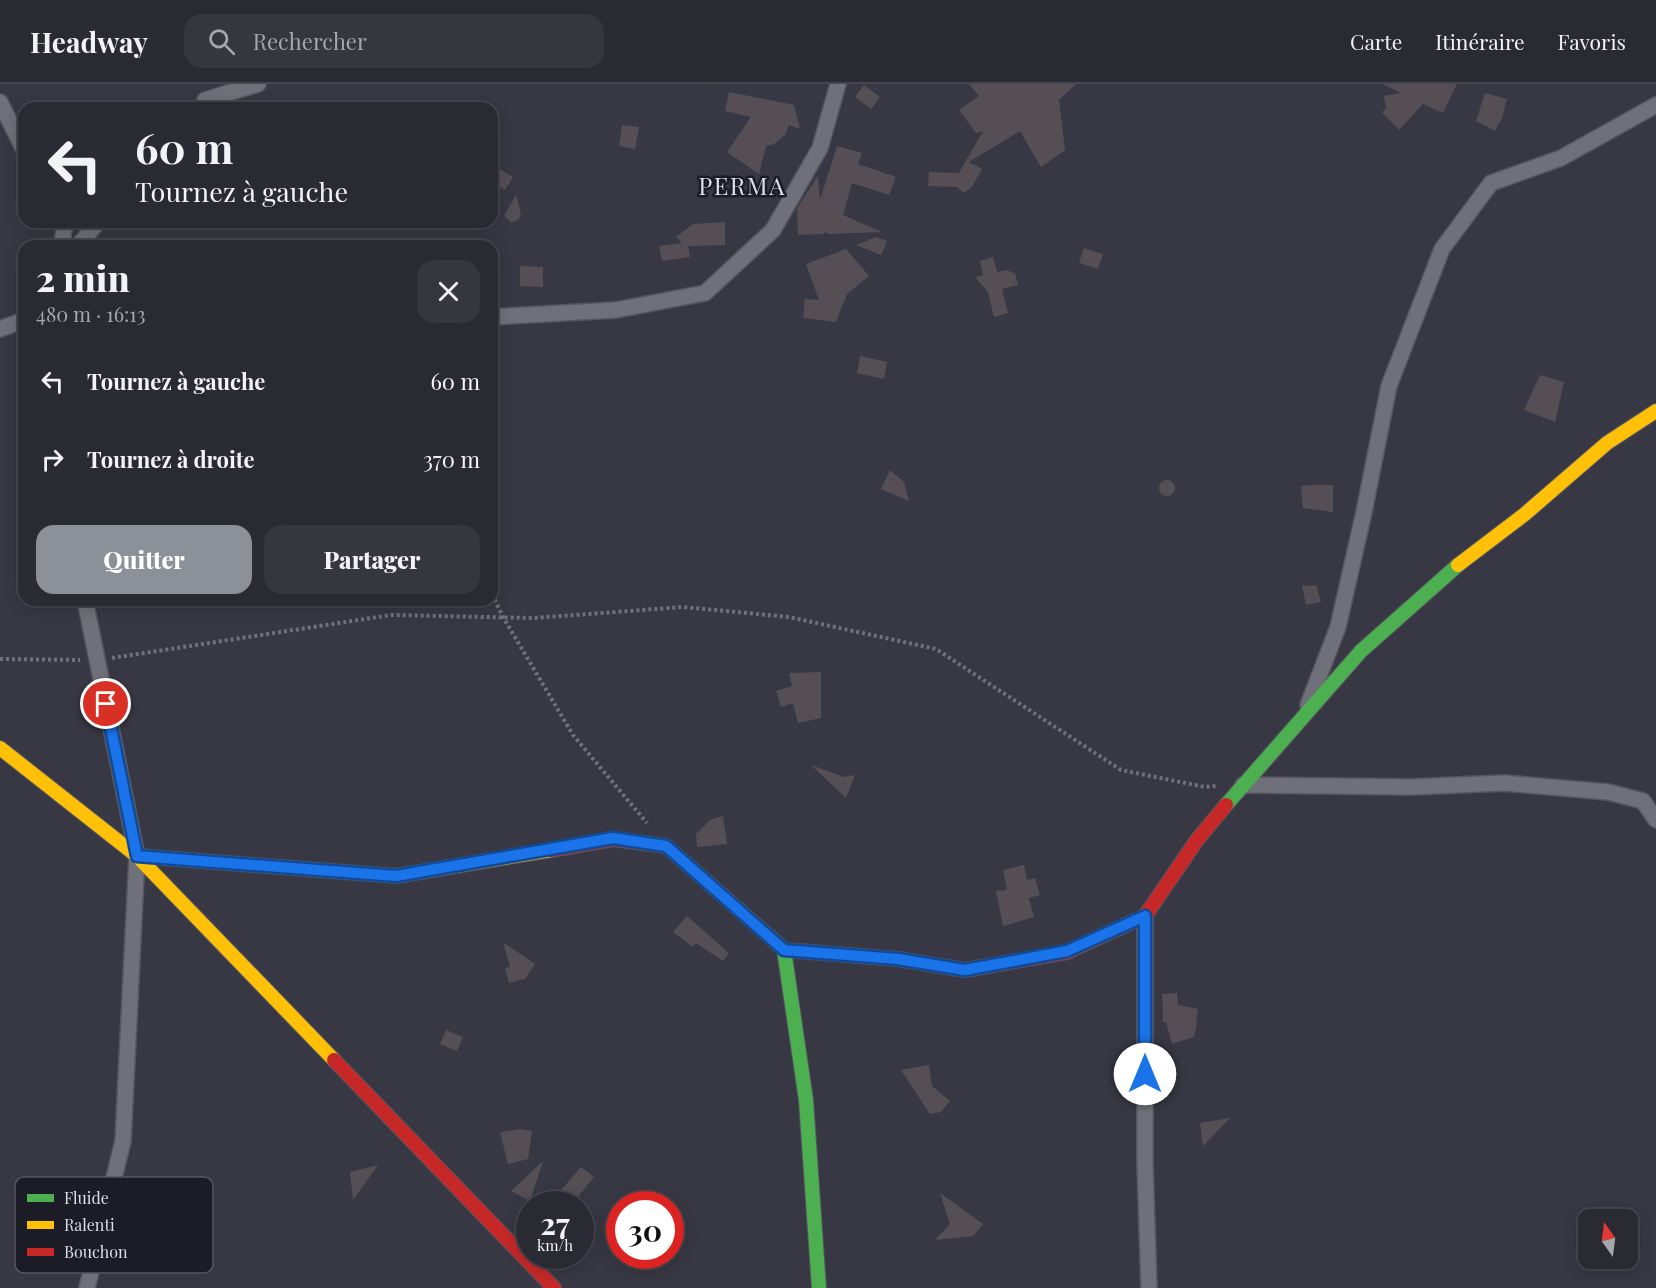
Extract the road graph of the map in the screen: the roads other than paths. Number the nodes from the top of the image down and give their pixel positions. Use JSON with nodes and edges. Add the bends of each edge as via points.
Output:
{"nodes":[{"id":1,"x":225,"y":84,"type":"edge"},
{"id":2,"x":258,"y":84,"type":"edge"},
{"id":3,"x":838,"y":84,"type":"edge"},
{"id":4,"x":0,"y":102,"type":"edge"},
{"id":5,"x":202,"y":102,"type":"edge"},
{"id":6,"x":206,"y":102,"type":"edge"},
{"id":7,"x":1656,"y":105,"type":"edge"},
{"id":8,"x":18,"y":138,"type":"edge"},
{"id":9,"x":93,"y":228,"type":"edge"},
{"id":10,"x":83,"y":240,"type":"edge"},
{"id":11,"x":498,"y":317,"type":"edge"},
{"id":12,"x":18,"y":322,"type":"edge"},
{"id":13,"x":0,"y":329,"type":"edge"},
{"id":14,"x":1656,"y":411,"type":"edge"},
{"id":15,"x":86,"y":606,"type":"edge"},
{"id":16,"x":1304,"y":716,"type":"junction"},
{"id":17,"x":0,"y":748,"type":"edge"},
{"id":18,"x":1243,"y":785,"type":"junction"},
{"id":19,"x":1656,"y":820,"type":"edge"},
{"id":20,"x":137,"y":856,"type":"junction"},
{"id":21,"x":1145,"y":916,"type":"junction"},
{"id":22,"x":784,"y":950,"type":"junction"},
{"id":23,"x":114,"y":1177,"type":"edge"},
{"id":24,"x":91,"y":1273,"type":"edge"},
{"id":25,"x":87,"y":1288,"type":"edge"},
{"id":26,"x":554,"y":1288,"type":"edge"},
{"id":27,"x":819,"y":1288,"type":"edge"},
{"id":28,"x":1149,"y":1288,"type":"edge"}],
"edges":[{"from":1,"to":5,"type":"street"},
{"from":2,"to":6,"type":"street"},
{"from":3,"to":11,"type":"street","via":[[820,148],[772,230],[705,293],[616,310]]},
{"from":4,"to":8,"type":"street"},
{"from":7,"to":16,"type":"street","via":[[1561,158],[1491,183],[1442,249],[1389,386],[1338,627]]},
{"from":9,"to":10,"type":"street"},
{"from":12,"to":13,"type":"street"},
{"from":14,"to":16,"type":"street","via":[[1608,443],[1525,514],[1447,573],[1361,651]]},
{"from":15,"to":20,"type":"street"},
{"from":16,"to":18,"type":"street"},
{"from":17,"to":20,"type":"street"},
{"from":18,"to":19,"type":"street","via":[[1411,787],[1504,783],[1608,792],[1643,801]]},
{"from":18,"to":21,"type":"street","via":[[1197,840]]},
{"from":20,"to":22,"type":"street","via":[[396,876],[613,838],[666,846]]},
{"from":20,"to":23,"type":"street","via":[[123,1141]]},
{"from":20,"to":26,"type":"street"},
{"from":21,"to":22,"type":"street","via":[[1067,951],[965,970],[898,959]]},
{"from":21,"to":28,"type":"street"},
{"from":22,"to":27,"type":"street","via":[[806,1100]]},
{"from":24,"to":25,"type":"street"}]}
